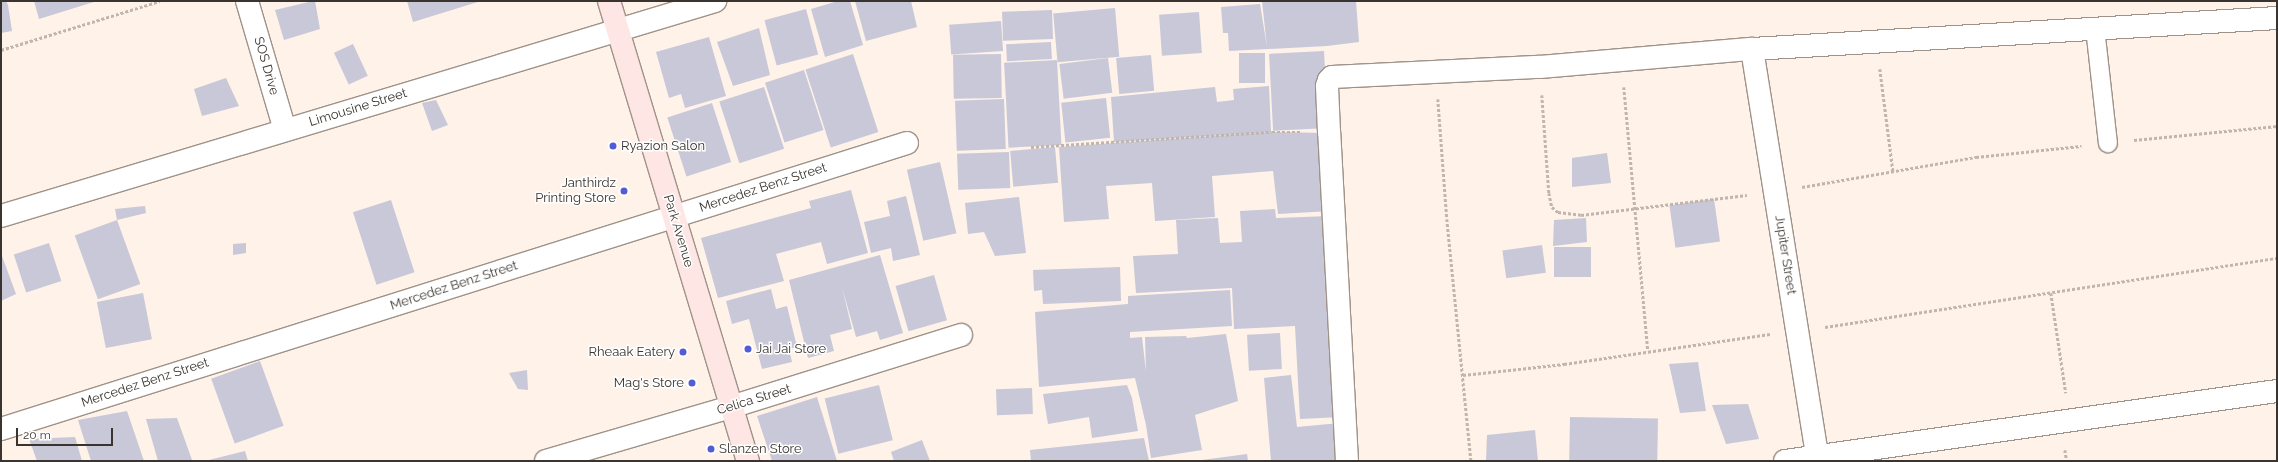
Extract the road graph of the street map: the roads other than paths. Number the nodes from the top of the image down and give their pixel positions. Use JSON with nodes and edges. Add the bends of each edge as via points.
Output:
{"nodes":[{"id":1,"x":248,"y":1,"type":"edge"},
{"id":2,"x":609,"y":1,"type":"edge"},
{"id":3,"x":715,"y":1,"type":"edge"},
{"id":4,"x":2277,"y":18,"type":"edge"},
{"id":5,"x":2095,"y":28,"type":"junction"},
{"id":6,"x":618,"y":30,"type":"junction"},
{"id":7,"x":1752,"y":48,"type":"junction"},
{"id":8,"x":285,"y":130,"type":"junction"},
{"id":9,"x":907,"y":142,"type":"dead end"},
{"id":10,"x":2108,"y":143,"type":"road end"},
{"id":11,"x":1,"y":216,"type":"edge"},
{"id":12,"x":674,"y":216,"type":"junction"},
{"id":13,"x":961,"y":335,"type":"dead end"},
{"id":14,"x":2277,"y":390,"type":"edge"},
{"id":15,"x":731,"y":407,"type":"junction"},
{"id":16,"x":1,"y":429,"type":"edge"},
{"id":17,"x":1818,"y":459,"type":"edge"},
{"id":18,"x":546,"y":461,"type":"edge"},
{"id":19,"x":748,"y":461,"type":"edge"},
{"id":20,"x":1347,"y":461,"type":"edge"},
{"id":21,"x":1785,"y":461,"type":"edge"}],
"edges":[{"from":1,"to":8,"type":"street","name":"SOS Drive"},
{"from":2,"to":6,"type":"street","name":"Park Avenue"},
{"from":3,"to":6,"type":"street","name":"Limousine Street"},
{"from":4,"to":5,"type":"street"},
{"from":5,"to":7,"type":"street"},
{"from":5,"to":10,"type":"lane"},
{"from":6,"to":8,"type":"street","name":"Limousine Street"},
{"from":6,"to":12,"type":"street","name":"Park Avenue"},
{"from":7,"to":17,"type":"street","name":"Jupiter Street"},
{"from":7,"to":20,"type":"street","via":[[1621,61],[1332,77],[1329,80],[1329,132]]},
{"from":8,"to":11,"type":"street","name":"Limousine Street"},
{"from":9,"to":12,"type":"street","name":"Mercedez Benz Street"},
{"from":12,"to":15,"type":"street","name":"Park Avenue"},
{"from":12,"to":16,"type":"street","name":"Mercedez Benz Street"},
{"from":13,"to":15,"type":"street","name":"Celica Street"},
{"from":14,"to":17,"type":"street"},
{"from":15,"to":18,"type":"street","name":"Celica Street"},
{"from":15,"to":19,"type":"street","name":"Park Avenue"},
{"from":17,"to":21,"type":"street"}]}
